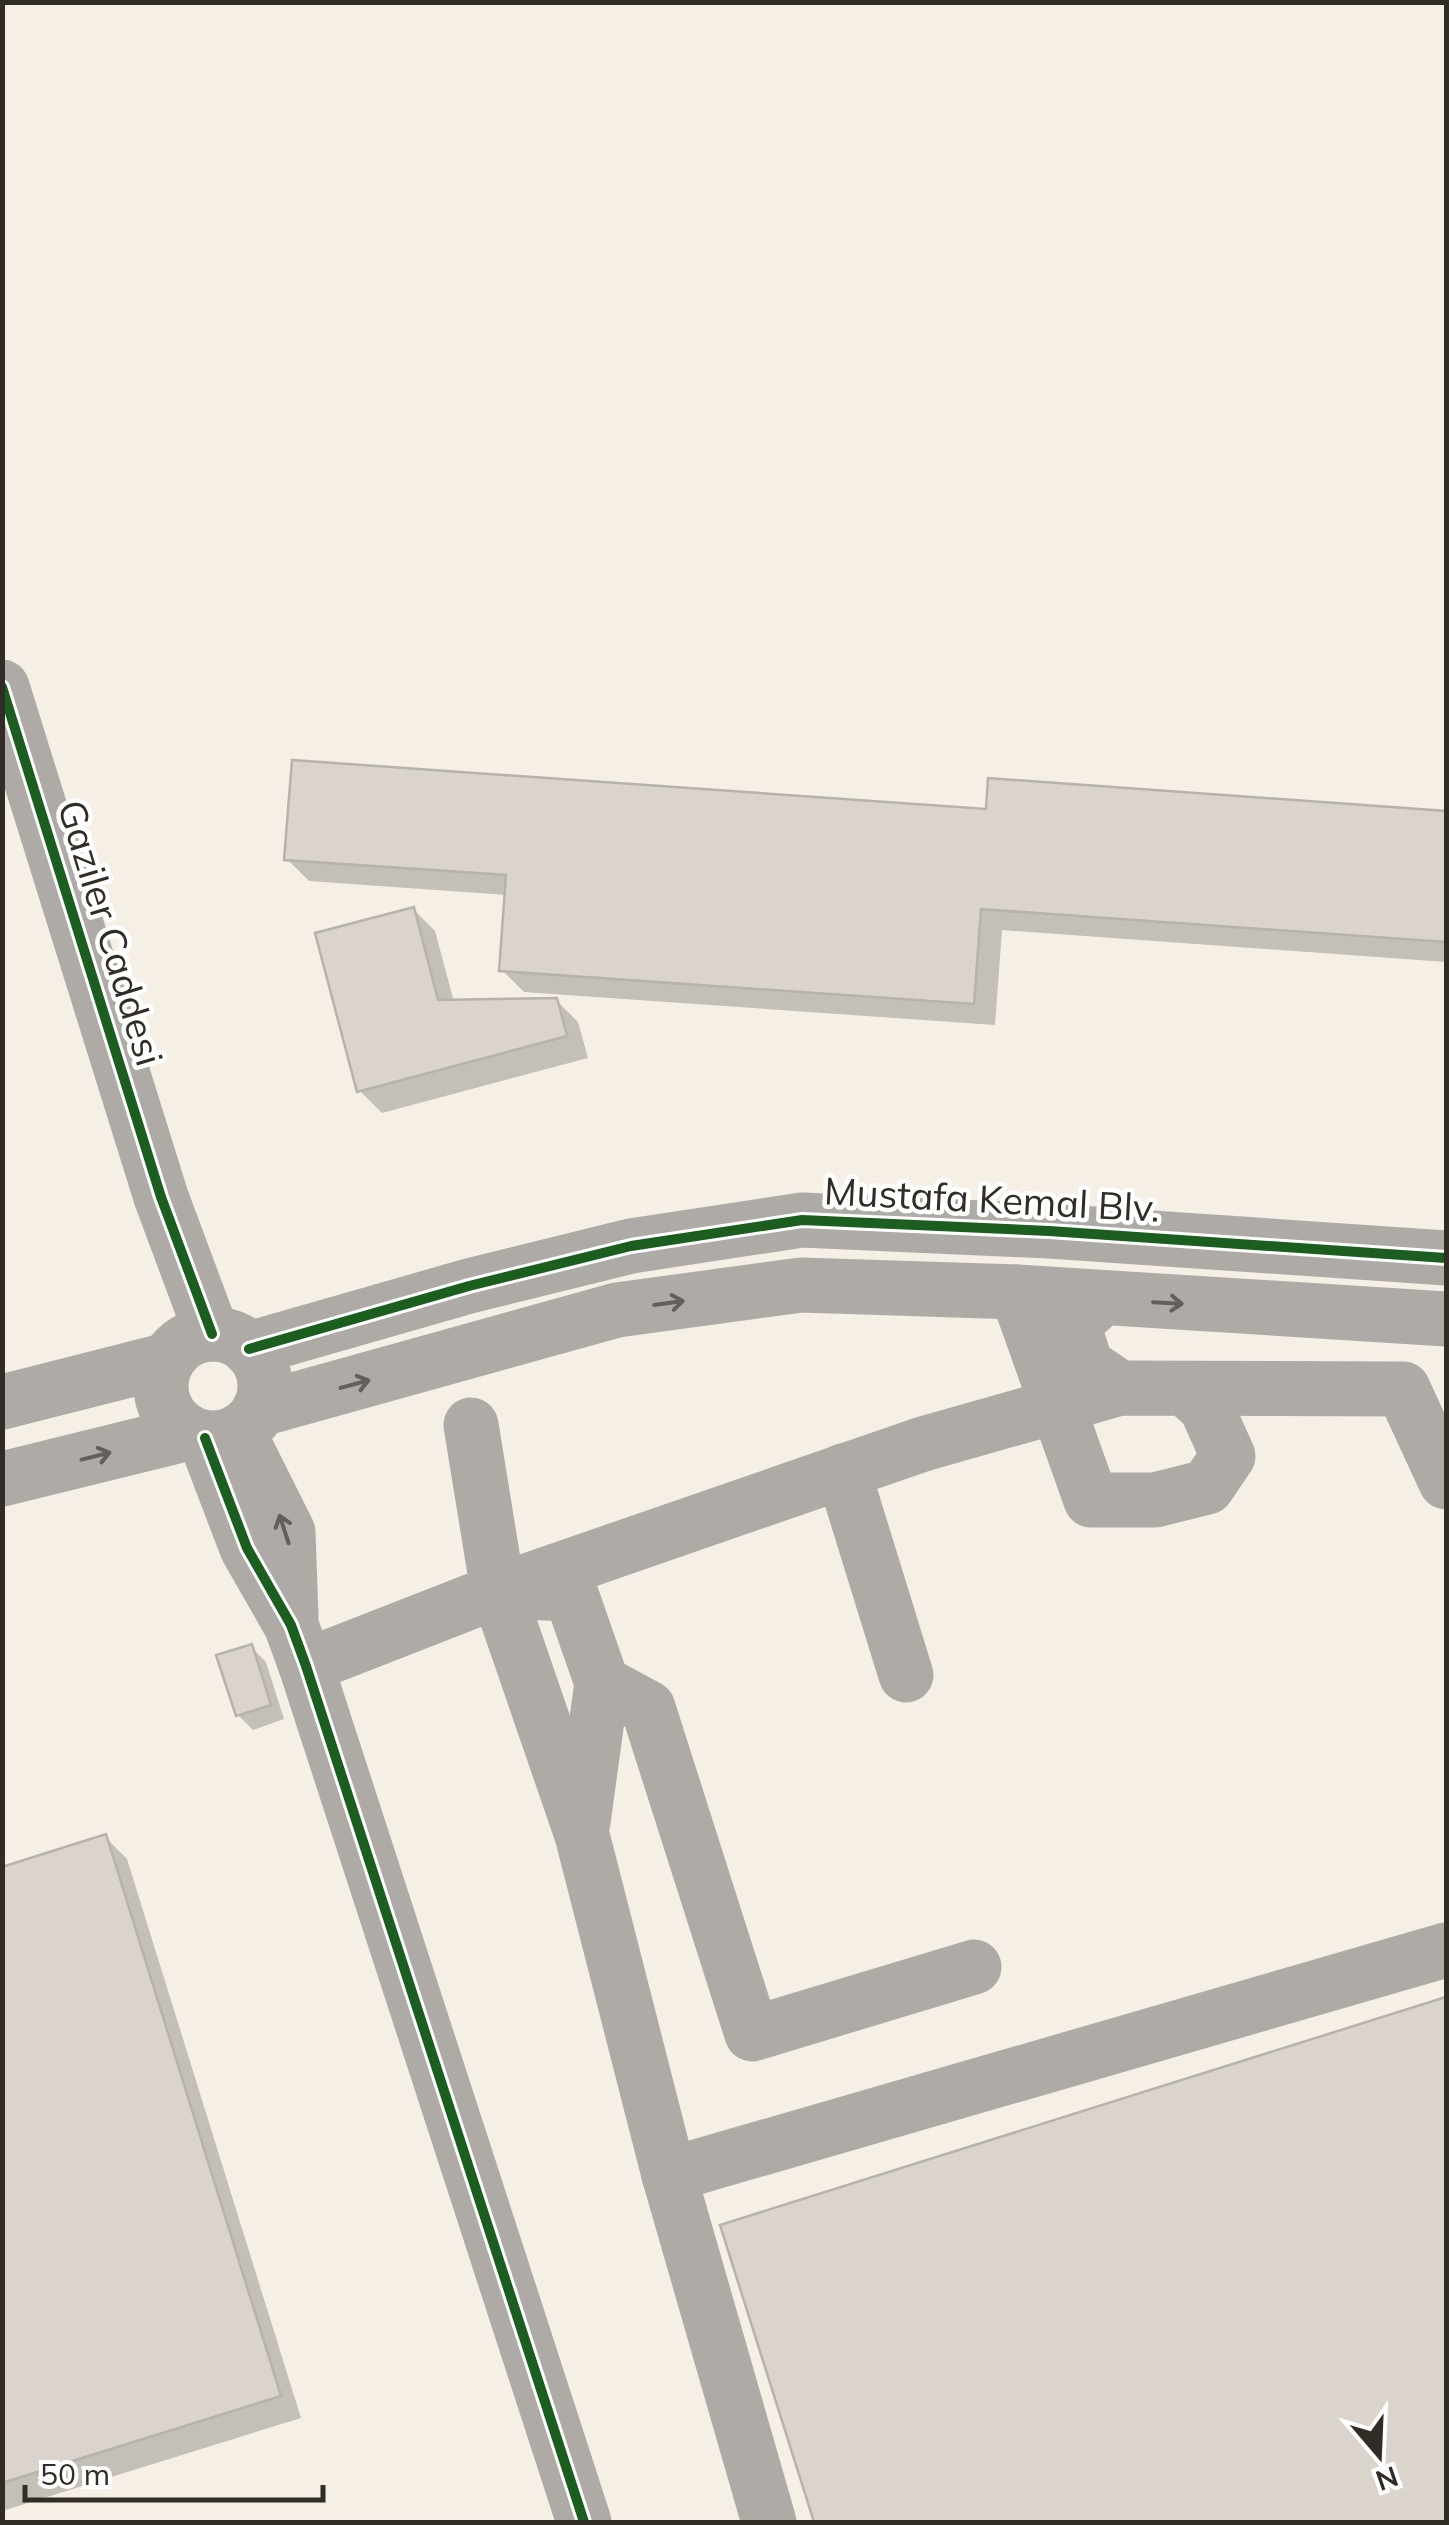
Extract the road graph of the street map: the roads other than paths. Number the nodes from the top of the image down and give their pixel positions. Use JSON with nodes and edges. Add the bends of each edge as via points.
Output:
{"nodes":[{"id":1,"x":2,"y":687,"type":"edge"},
{"id":2,"x":1446,"y":1258,"type":"edge"},
{"id":3,"x":1017,"y":1292,"type":"junction"},
{"id":4,"x":1101,"y":1299,"type":"junction"},
{"id":5,"x":1446,"y":1319,"type":"edge"},
{"id":6,"x":202,"y":1347,"type":"junction"},
{"id":7,"x":1120,"y":1388,"type":"junction"},
{"id":8,"x":1186,"y":1388,"type":"junction"},
{"id":9,"x":2,"y":1402,"type":"edge"},
{"id":10,"x":1056,"y":1406,"type":"junction"},
{"id":11,"x":471,"y":1425,"type":"dead end"},
{"id":12,"x":223,"y":1428,"type":"junction"},
{"id":13,"x":843,"y":1471,"type":"junction"},
{"id":14,"x":2,"y":1479,"type":"edge"},
{"id":15,"x":1446,"y":1482,"type":"edge"},
{"id":16,"x":498,"y":1591,"type":"junction"},
{"id":17,"x":298,"y":1645,"type":"junction"},
{"id":18,"x":906,"y":1674,"type":"dead end"},
{"id":19,"x":602,"y":1683,"type":"junction"},
{"id":20,"x":582,"y":1835,"type":"junction"},
{"id":21,"x":1446,"y":1950,"type":"edge"},
{"id":22,"x":974,"y":1966,"type":"dead end"},
{"id":23,"x":669,"y":2175,"type":"junction"},
{"id":24,"x":584,"y":2522,"type":"edge"},
{"id":25,"x":768,"y":2522,"type":"edge"}],
"edges":[{"from":1,"to":6,"type":"street","name":"Gaziler Caddesi","via":[[161,1197],[168,1288]]},
{"from":2,"to":6,"type":"street","name":"Mustafa Kemal Blv.","via":[[802,1220],[632,1246]]},
{"from":3,"to":4,"type":"street"},
{"from":3,"to":10,"type":"street"},
{"from":12,"to":3,"type":"street","one_way":true,"via":[[618,1310],[802,1285]]},
{"from":4,"to":5,"type":"street","one_way":true},
{"from":4,"to":7,"type":"street","via":[[1080,1318],[1076,1334],[1086,1365]]},
{"from":6,"to":9,"type":"street","name":"Mustafa Kemal Blv."},
{"from":6,"to":12,"type":"street","via":[[264,1374],[265,1392]]},
{"from":6,"to":12,"type":"street","via":[[162,1376],[166,1409],[176,1423]]},
{"from":7,"to":8,"type":"street"},
{"from":7,"to":10,"type":"street"},
{"from":8,"to":10,"type":"street","via":[[1206,1406],[1228,1456],[1207,1487],[1155,1500],[1091,1500]]},
{"from":8,"to":15,"type":"street","via":[[1403,1389]]},
{"from":10,"to":13,"type":"street"},
{"from":11,"to":16,"type":"street"},
{"from":14,"to":12,"type":"street","one_way":true},
{"from":12,"to":17,"type":"street","via":[[247,1548]]},
{"from":13,"to":16,"type":"street"},
{"from":13,"to":18,"type":"street"},
{"from":16,"to":17,"type":"street"},
{"from":16,"to":19,"type":"street","via":[[572,1594]]},
{"from":16,"to":20,"type":"street"},
{"from":17,"to":24,"type":"street"},
{"from":19,"to":20,"type":"street"},
{"from":19,"to":22,"type":"street","via":[[648,1708],[752,2034]]},
{"from":20,"to":23,"type":"street"},
{"from":21,"to":23,"type":"street"},
{"from":23,"to":25,"type":"street"}]}
